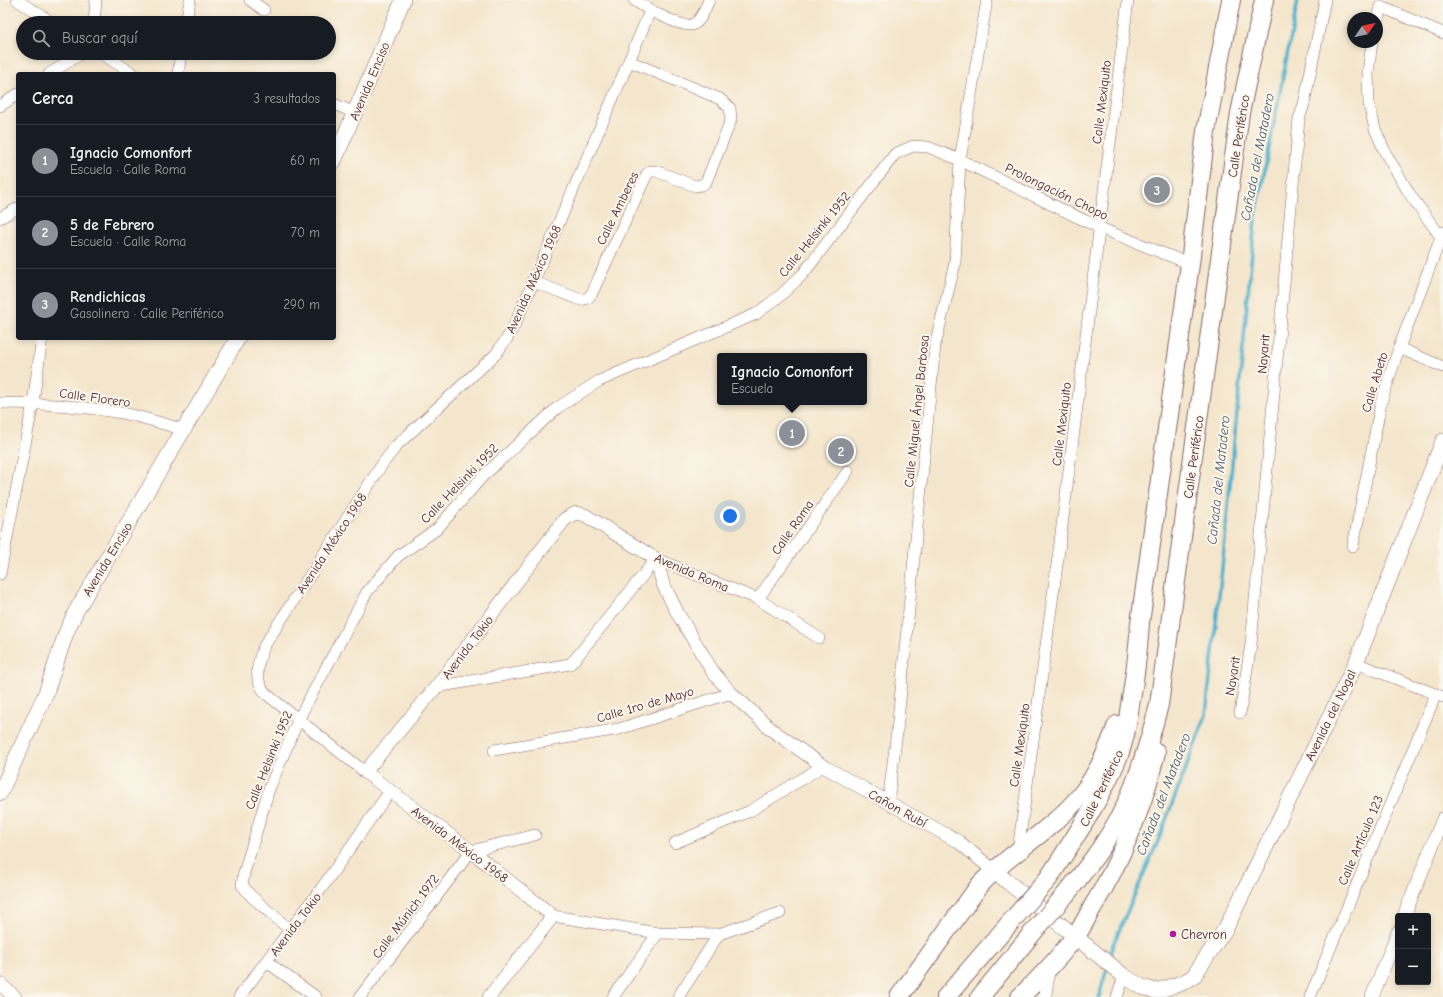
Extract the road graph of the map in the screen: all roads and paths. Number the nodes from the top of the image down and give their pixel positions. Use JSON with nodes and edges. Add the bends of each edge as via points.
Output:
{"nodes":[{"id":1,"x":17,"y":0,"type":"edge"},
{"id":2,"x":96,"y":0,"type":"edge"},
{"id":3,"x":190,"y":0,"type":"edge"},
{"id":4,"x":250,"y":0,"type":"edge"},
{"id":5,"x":403,"y":0,"type":"edge"},
{"id":6,"x":634,"y":0,"type":"edge"},
{"id":7,"x":709,"y":0,"type":"edge"},
{"id":8,"x":987,"y":0,"type":"edge"},
{"id":9,"x":1128,"y":0,"type":"edge"},
{"id":10,"x":1230,"y":0,"type":"edge"},
{"id":11,"x":1264,"y":0,"type":"edge"},
{"id":12,"x":1325,"y":0,"type":"edge"},
{"id":13,"x":264,"y":10,"type":"dead end"},
{"id":14,"x":650,"y":11,"type":"junction"},
{"id":15,"x":1381,"y":12,"type":"edge"},
{"id":16,"x":42,"y":16,"type":"edge"},
{"id":17,"x":95,"y":16,"type":"edge"},
{"id":18,"x":187,"y":16,"type":"edge"},
{"id":19,"x":1443,"y":33,"type":"edge"},
{"id":20,"x":1371,"y":48,"type":"edge"},
{"id":21,"x":71,"y":60,"type":"edge"},
{"id":22,"x":111,"y":60,"type":"edge"},
{"id":23,"x":180,"y":60,"type":"edge"},
{"id":24,"x":629,"y":61,"type":"junction"},
{"id":25,"x":52,"y":72,"type":"edge"},
{"id":26,"x":131,"y":72,"type":"edge"},
{"id":27,"x":178,"y":72,"type":"edge"},
{"id":28,"x":16,"y":95,"type":"edge"},
{"id":29,"x":336,"y":105,"type":"edge"},
{"id":30,"x":0,"y":106,"type":"edge"},
{"id":31,"x":355,"y":113,"type":"junction"},
{"id":32,"x":913,"y":146,"type":"joint"},
{"id":33,"x":336,"y":156,"type":"edge"},
{"id":34,"x":960,"y":160,"type":"junction"},
{"id":35,"x":16,"y":209,"type":"edge"},
{"id":36,"x":0,"y":218,"type":"edge"},
{"id":37,"x":1100,"y":228,"type":"junction"},
{"id":38,"x":1442,"y":235,"type":"edge"},
{"id":39,"x":1190,"y":264,"type":"junction"},
{"id":40,"x":532,"y":281,"type":"junction"},
{"id":41,"x":42,"y":340,"type":"edge"},
{"id":42,"x":237,"y":340,"type":"edge"},
{"id":43,"x":1398,"y":348,"type":"junction"},
{"id":44,"x":1443,"y":367,"type":"edge"},
{"id":45,"x":0,"y":403,"type":"edge"},
{"id":46,"x":33,"y":403,"type":"junction"},
{"id":47,"x":184,"y":430,"type":"junction"},
{"id":48,"x":1443,"y":441,"type":"edge"},
{"id":49,"x":848,"y":471,"type":"dead end"},
{"id":50,"x":565,"y":519,"type":"joint"},
{"id":51,"x":1353,"y":546,"type":"dead end"},
{"id":52,"x":656,"y":559,"type":"junction"},
{"id":53,"x":0,"y":574,"type":"edge"},
{"id":54,"x":758,"y":599,"type":"junction"},
{"id":55,"x":1140,"y":623,"type":"junction"},
{"id":56,"x":819,"y":638,"type":"dead end"},
{"id":57,"x":1356,"y":664,"type":"junction"},
{"id":58,"x":436,"y":687,"type":"junction"},
{"id":59,"x":731,"y":693,"type":"junction"},
{"id":60,"x":1440,"y":696,"type":"edge"},
{"id":61,"x":1159,"y":706,"type":"junction"},
{"id":62,"x":1240,"y":713,"type":"dead end"},
{"id":63,"x":299,"y":718,"type":"junction"},
{"id":64,"x":494,"y":750,"type":"dead end"},
{"id":65,"x":823,"y":766,"type":"junction"},
{"id":66,"x":365,"y":772,"type":"junction"},
{"id":67,"x":390,"y":791,"type":"junction"},
{"id":68,"x":0,"y":793,"type":"edge"},
{"id":69,"x":888,"y":803,"type":"junction"},
{"id":70,"x":1443,"y":819,"type":"edge"},
{"id":71,"x":535,"y":835,"type":"dead end"},
{"id":72,"x":675,"y":843,"type":"dead end"},
{"id":73,"x":471,"y":851,"type":"junction"},
{"id":74,"x":1018,"y":851,"type":"junction"},
{"id":75,"x":993,"y":870,"type":"junction"},
{"id":76,"x":780,"y":913,"type":"dead end"},
{"id":77,"x":1405,"y":913,"type":"edge"},
{"id":78,"x":553,"y":916,"type":"junction"},
{"id":79,"x":289,"y":930,"type":"junction"},
{"id":80,"x":658,"y":933,"type":"junction"},
{"id":81,"x":719,"y":934,"type":"junction"},
{"id":82,"x":1081,"y":941,"type":"junction"},
{"id":83,"x":1395,"y":941,"type":"edge"},
{"id":84,"x":267,"y":962,"type":"junction"},
{"id":85,"x":1048,"y":969,"type":"junction"},
{"id":86,"x":1120,"y":973,"type":"junction"},
{"id":87,"x":1193,"y":977,"type":"joint"},
{"id":88,"x":0,"y":984,"type":"edge"},
{"id":89,"x":1376,"y":996,"type":"edge"},
{"id":90,"x":15,"y":997,"type":"edge"},
{"id":91,"x":239,"y":997,"type":"edge"},
{"id":92,"x":316,"y":997,"type":"edge"},
{"id":93,"x":360,"y":997,"type":"edge"},
{"id":94,"x":489,"y":997,"type":"edge"},
{"id":95,"x":613,"y":997,"type":"edge"},
{"id":96,"x":678,"y":997,"type":"edge"},
{"id":97,"x":899,"y":997,"type":"edge"},
{"id":98,"x":946,"y":997,"type":"edge"},
{"id":99,"x":980,"y":997,"type":"edge"},
{"id":100,"x":1020,"y":997,"type":"edge"},
{"id":101,"x":1045,"y":997,"type":"edge"},
{"id":102,"x":1118,"y":997,"type":"edge"},
{"id":103,"x":1310,"y":997,"type":"edge"}],
"edges":[{"from":1,"to":16,"type":"street"},
{"from":2,"to":17,"type":"street"},
{"from":3,"to":18,"type":"street"},
{"from":4,"to":13,"type":"street"},
{"from":5,"to":31,"type":"main road","name":"Avenida Enciso"},
{"from":6,"to":14,"type":"street"},
{"from":7,"to":14,"type":"street","via":[[701,18],[686,26]]},
{"from":8,"to":34,"type":"street","name":"Calle Miguel Ángel Barbosa"},
{"from":9,"to":37,"type":"street","name":"Calle Mexiquito"},
{"from":10,"to":39,"type":"highway","name":"Calle Periférico","via":[[1206,132]]},
{"from":11,"to":61,"type":"highway","name":"Calle Periférico","via":[[1240,113]]},
{"from":12,"to":62,"type":"street","name":"Nayarit","via":[[1299,119],[1251,644]]},
{"from":14,"to":24,"type":"street","name":"Avenida México 1968"},
{"from":15,"to":19,"type":"street","via":[[1382,7]]},
{"from":20,"to":38,"type":"street","via":[[1368,73],[1369,104],[1375,129],[1386,154],[1411,196]]},
{"from":21,"to":25,"type":"street"},
{"from":22,"to":26,"type":"street"},
{"from":23,"to":27,"type":"street"},
{"from":24,"to":40,"type":"street","name":"Avenida México 1968"},
{"from":24,"to":40,"type":"street","name":"Calle Amberes","via":[[720,99],[730,108],[730,120],[706,182],[695,186],[651,171],[588,298],[581,300]]},
{"from":28,"to":30,"type":"street"},
{"from":29,"to":31,"type":"street"},
{"from":31,"to":33,"type":"main road","name":"Avenida Enciso"},
{"from":32,"to":34,"type":"street","name":"Prolongación Chopo","via":[[928,147]]},
{"from":32,"to":63,"type":"street","name":"Calle Helsinki 1952","via":[[895,154],[803,274],[781,295],[756,314],[599,380],[557,408],[482,477],[437,529],[398,556],[367,592]]},
{"from":34,"to":37,"type":"street","name":"Prolongación Chopo"},
{"from":34,"to":69,"type":"street","name":"Calle Miguel Ángel Barbosa","via":[[955,263],[936,345],[898,731]]},
{"from":35,"to":36,"type":"street"},
{"from":37,"to":39,"type":"street","name":"Prolongación Chopo"},
{"from":37,"to":74,"type":"street","name":"Calle Mexiquito"},
{"from":38,"to":43,"type":"street","name":"Calle Abeto"},
{"from":39,"to":55,"type":"highway","name":"Calle Periférico"},
{"from":40,"to":63,"type":"street","name":"Avenida México 1968","via":[[506,340],[495,355],[397,445],[264,646],[257,674],[259,685],[265,693]]},
{"from":41,"to":46,"type":"street"},
{"from":42,"to":47,"type":"main road","name":"Avenida Enciso"},
{"from":43,"to":44,"type":"street"},
{"from":43,"to":51,"type":"street","name":"Calle Abeto","via":[[1381,403]]},
{"from":45,"to":46,"type":"street","name":"Calle Florero"},
{"from":46,"to":47,"type":"street","name":"Calle Florero","via":[[85,407],[124,414]]},
{"from":46,"to":53,"type":"street"},
{"from":47,"to":68,"type":"main road","name":"Avenida Enciso","via":[[76,611],[46,693]]},
{"from":48,"to":57,"type":"main road","name":"Avenida del Nogal"},
{"from":49,"to":54,"type":"street","name":"Calle Roma"},
{"from":50,"to":52,"type":"street","name":"Avenida Roma","via":[[576,513],[585,514]]},
{"from":50,"to":58,"type":"street","name":"Avenida Tokio"},
{"from":52,"to":54,"type":"street","name":"Avenida Roma"},
{"from":52,"to":58,"type":"street","via":[[570,664]]},
{"from":52,"to":59,"type":"street","name":"Cañon Rubí","via":[[663,584],[678,614],[713,672]]},
{"from":54,"to":56,"type":"street","name":"Avenida Roma"},
{"from":55,"to":74,"type":"highway","via":[[1120,716],[1101,765],[1080,796]]},
{"from":55,"to":98,"type":"highway","name":"Calle Periférico","bridge":true,"via":[[1128,722],[1120,754],[1090,814],[1048,879]]},
{"from":57,"to":60,"type":"street"},
{"from":57,"to":87,"type":"main road","name":"Avenida del Nogal","via":[[1226,928]]},
{"from":58,"to":66,"type":"street","name":"Avenida Tokio"},
{"from":59,"to":64,"type":"street","name":"Calle 1ro de Mayo","via":[[619,729]]},
{"from":59,"to":65,"type":"street","name":"Cañon Rubí","via":[[772,730]]},
{"from":60,"to":103,"type":"street","name":"Calle Artículo 123"},
{"from":61,"to":82,"type":"highway","via":[[1158,744],[1149,781],[1131,835]]},
{"from":61,"to":99,"type":"highway","name":"Calle Periférico","bridge":true,"via":[[1131,794],[1103,846]]},
{"from":63,"to":66,"type":"street","name":"Avenida México 1968"},
{"from":63,"to":79,"type":"street","name":"Calle Helsinki 1952","via":[[269,789],[242,885]]},
{"from":65,"to":69,"type":"street","name":"Cañon Rubí"},
{"from":65,"to":72,"type":"street","via":[[750,811]]},
{"from":66,"to":67,"type":"street","name":"Avenida México 1968"},
{"from":67,"to":73,"type":"street","name":"Avenida México 1968"},
{"from":67,"to":79,"type":"street","name":"Avenida Tokio"},
{"from":69,"to":75,"type":"street","name":"Cañon Rubí","via":[[959,842]]},
{"from":70,"to":77,"type":"street"},
{"from":71,"to":73,"type":"street"},
{"from":73,"to":78,"type":"street","name":"Avenida México 1968"},
{"from":73,"to":93,"type":"street","name":"Calle Múnich 1972"},
{"from":74,"to":75,"type":"highway"},
{"from":75,"to":82,"type":"main road","name":"Cañon Rubí"},
{"from":75,"to":97,"type":"highway","via":[[967,901]]},
{"from":76,"to":81,"type":"street","name":"Avenida México 1968"},
{"from":78,"to":80,"type":"street","name":"Avenida México 1968"},
{"from":78,"to":94,"type":"street"},
{"from":79,"to":84,"type":"street","name":"Avenida Tokio"},
{"from":80,"to":81,"type":"street","name":"Avenida México 1968"},
{"from":80,"to":95,"type":"street"},
{"from":81,"to":96,"type":"street"},
{"from":82,"to":85,"type":"highway"},
{"from":82,"to":86,"type":"main road","name":"Cañon Rubí"},
{"from":83,"to":89,"type":"street"},
{"from":84,"to":91,"type":"street","name":"Avenida Tokio"},
{"from":84,"to":92,"type":"street"},
{"from":85,"to":100,"type":"highway"},
{"from":85,"to":101,"type":"street"},
{"from":86,"to":87,"type":"main road","name":"Cañon Rubí","via":[[1142,987],[1156,991],[1182,984]]},
{"from":86,"to":102,"type":"street"},
{"from":88,"to":90,"type":"street"}]}
